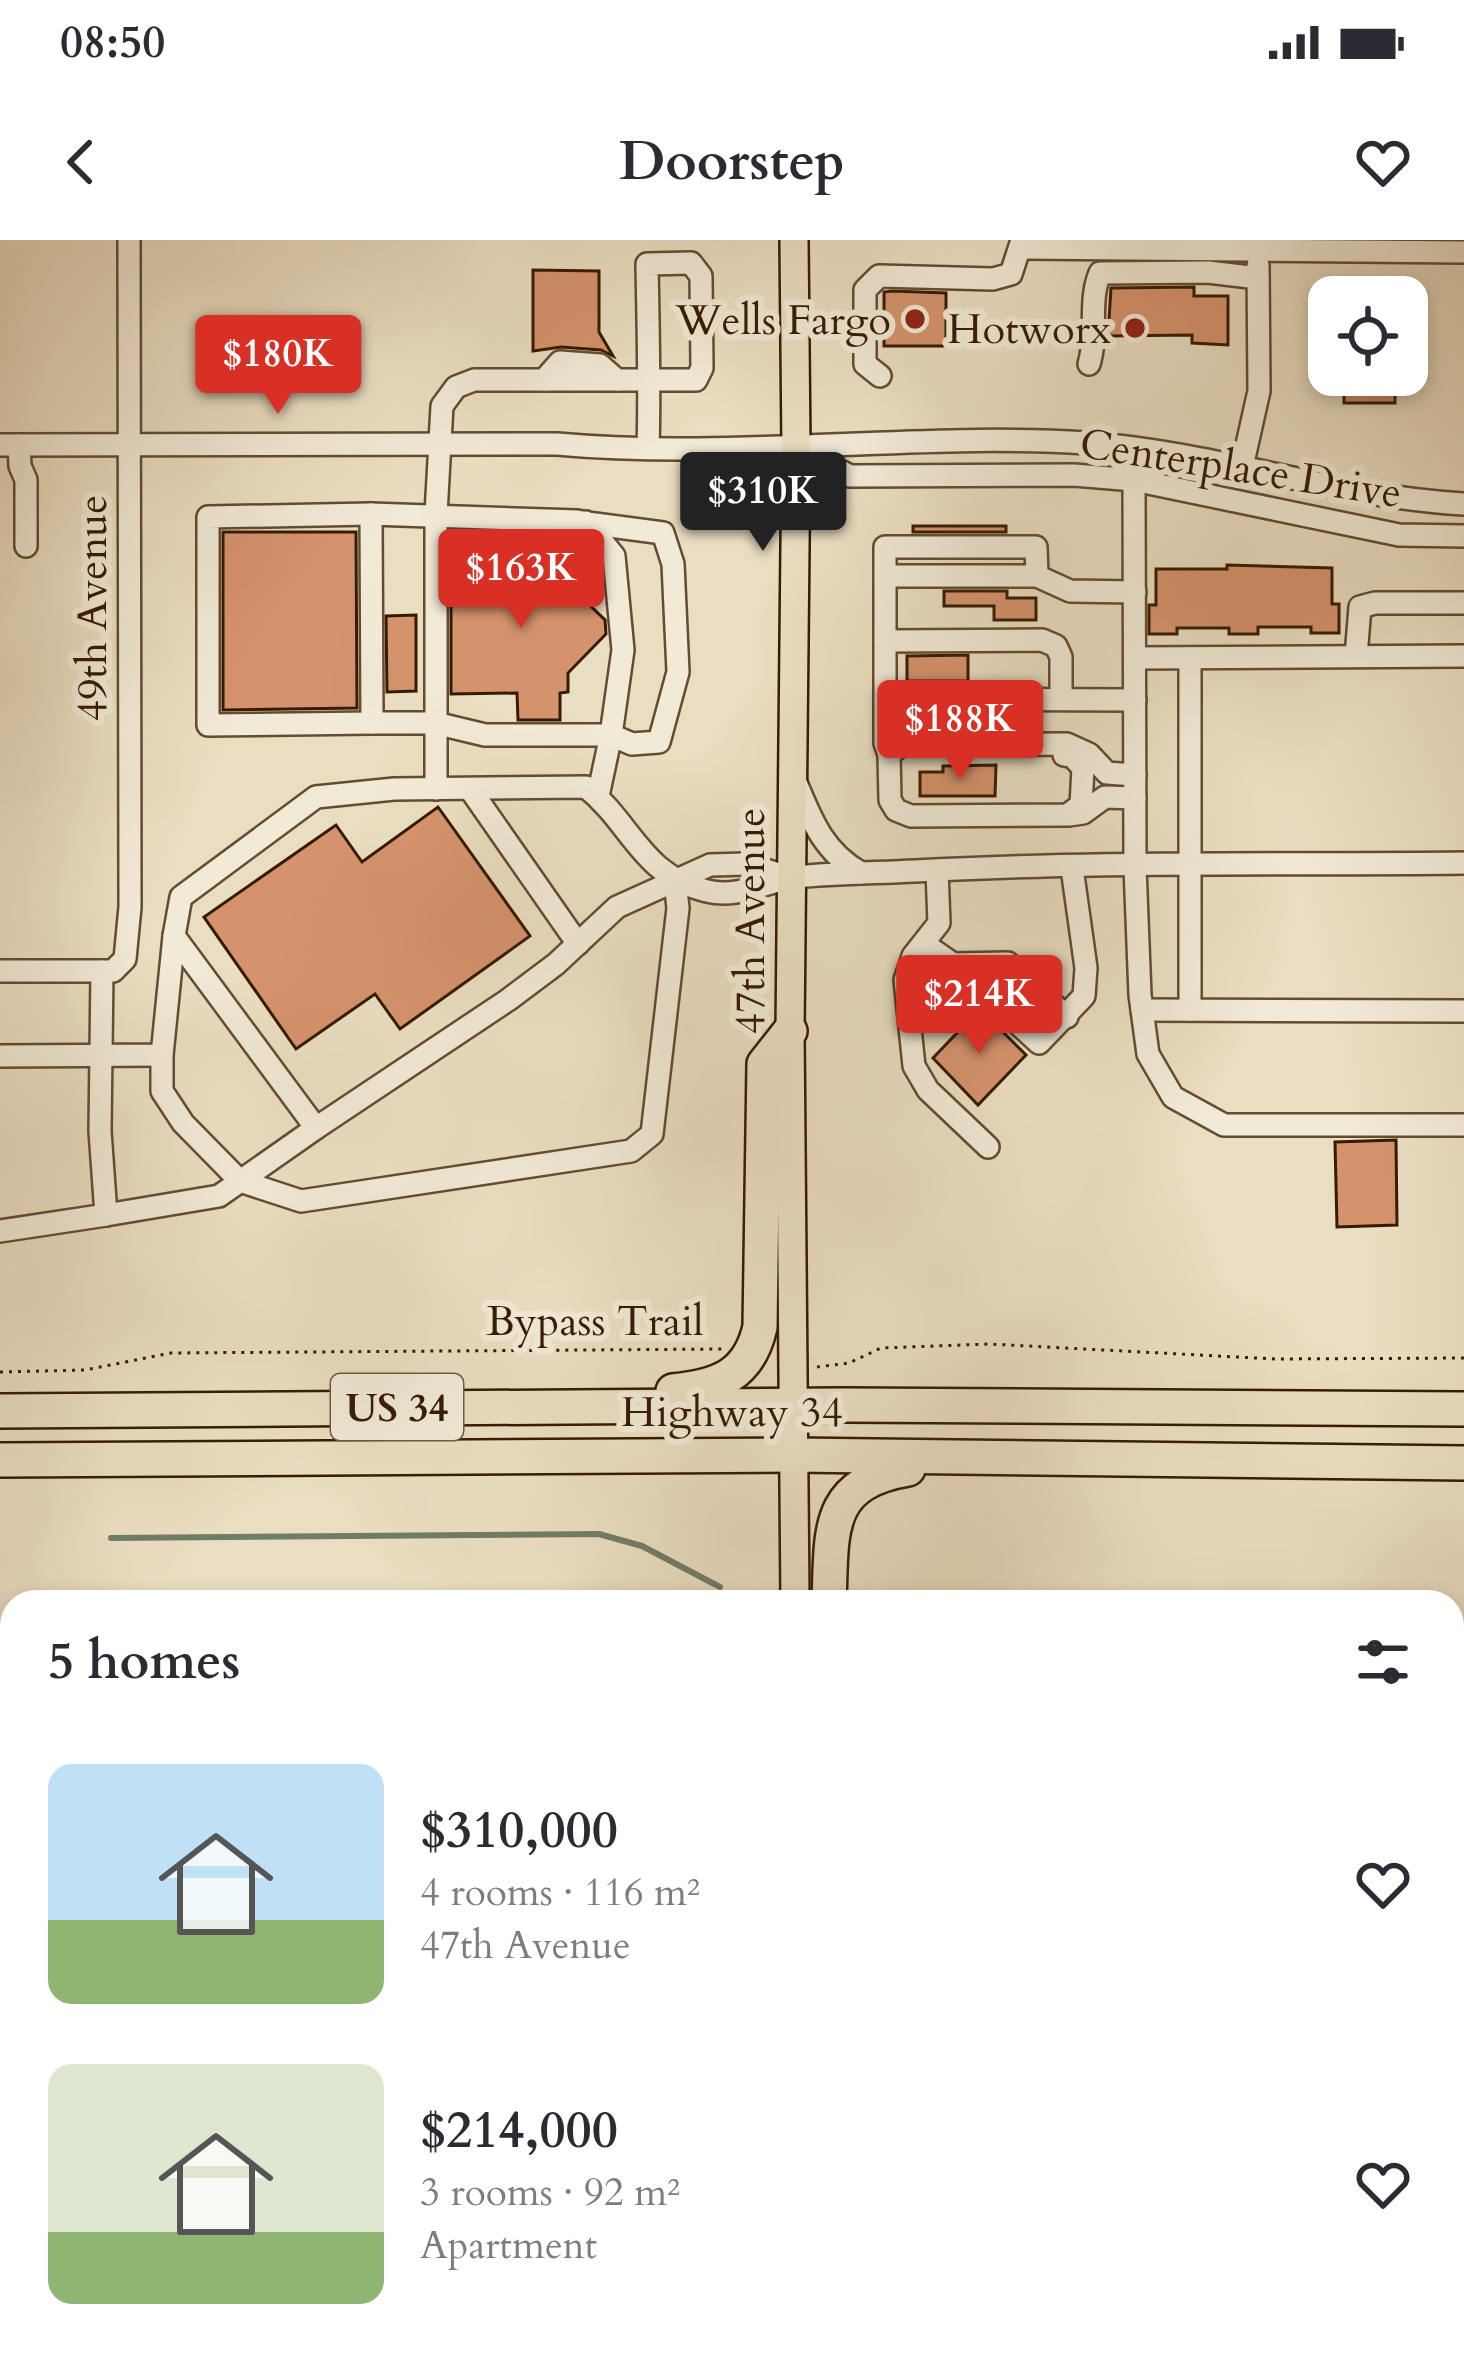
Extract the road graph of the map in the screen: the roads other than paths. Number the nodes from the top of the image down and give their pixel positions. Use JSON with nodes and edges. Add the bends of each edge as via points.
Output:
{"nodes":[{"id":1,"x":129,"y":240,"type":"edge"},
{"id":2,"x":794,"y":240,"type":"edge"},
{"id":3,"x":1022,"y":244,"type":"edge"},
{"id":4,"x":1257,"y":245,"type":"edge"},
{"id":5,"x":1464,"y":252,"type":"edge"},
{"id":6,"x":1258,"y":278,"type":"junction"},
{"id":7,"x":1089,"y":364,"type":"dead end"},
{"id":8,"x":880,"y":376,"type":"dead end"},
{"id":9,"x":648,"y":381,"type":"junction"},
{"id":10,"x":9,"y":445,"type":"edge"},
{"id":11,"x":441,"y":445,"type":"junction"},
{"id":12,"x":130,"y":446,"type":"junction"},
{"id":13,"x":648,"y":448,"type":"junction"},
{"id":14,"x":796,"y":448,"type":"junction"},
{"id":15,"x":1242,"y":466,"type":"junction"},
{"id":16,"x":1134,"y":480,"type":"junction"},
{"id":17,"x":1464,"y":503,"type":"edge"},
{"id":18,"x":371,"y":514,"type":"junction"},
{"id":19,"x":436,"y":514,"type":"junction"},
{"id":20,"x":586,"y":522,"type":"junction"},
{"id":21,"x":1464,"y":536,"type":"edge"},
{"id":22,"x":26,"y":546,"type":"dead end"},
{"id":23,"x":1135,"y":592,"type":"junction"},
{"id":24,"x":1464,"y":603,"type":"edge"},
{"id":25,"x":884,"y":641,"type":"junction"},
{"id":26,"x":1356,"y":656,"type":"junction"},
{"id":27,"x":1464,"y":656,"type":"edge"},
{"id":28,"x":1135,"y":658,"type":"junction"},
{"id":29,"x":1190,"y":658,"type":"junction"},
{"id":30,"x":884,"y":699,"type":"junction"},
{"id":31,"x":1061,"y":699,"type":"junction"},
{"id":32,"x":1135,"y":700,"type":"junction"},
{"id":33,"x":372,"y":723,"type":"junction"},
{"id":34,"x":435,"y":723,"type":"junction"},
{"id":35,"x":611,"y":735,"type":"junction"},
{"id":36,"x":895,"y":750,"type":"junction"},
{"id":37,"x":792,"y":772,"type":"junction"},
{"id":38,"x":1135,"y":786,"type":"junction"},
{"id":39,"x":436,"y":789,"type":"junction"},
{"id":40,"x":470,"y":789,"type":"junction"},
{"id":41,"x":598,"y":796,"type":"junction"},
{"id":42,"x":1069,"y":814,"type":"junction"},
{"id":43,"x":1464,"y":862,"type":"edge"},
{"id":44,"x":1135,"y":867,"type":"junction"},
{"id":45,"x":1190,"y":867,"type":"junction"},
{"id":46,"x":1072,"y":868,"type":"junction"},
{"id":47,"x":938,"y":870,"type":"junction"},
{"id":48,"x":862,"y":874,"type":"junction"},
{"id":49,"x":792,"y":878,"type":"junction"},
{"id":50,"x":675,"y":880,"type":"junction"},
{"id":51,"x":174,"y":936,"type":"junction"},
{"id":52,"x":578,"y":944,"type":"junction"},
{"id":53,"x":924,"y":944,"type":"junction"},
{"id":54,"x":953,"y":964,"type":"junction"},
{"id":55,"x":0,"y":971,"type":"edge"},
{"id":56,"x":108,"y":971,"type":"junction"},
{"id":57,"x":1142,"y":1010,"type":"junction"},
{"id":58,"x":1190,"y":1010,"type":"junction"},
{"id":59,"x":1464,"y":1011,"type":"edge"},
{"id":60,"x":1067,"y":1017,"type":"junction"},
{"id":61,"x":790,"y":1031,"type":"junction"},
{"id":62,"x":162,"y":1055,"type":"junction"},
{"id":63,"x":0,"y":1056,"type":"edge"},
{"id":64,"x":101,"y":1056,"type":"junction"},
{"id":65,"x":1464,"y":1125,"type":"edge"},
{"id":66,"x":316,"y":1128,"type":"junction"},
{"id":67,"x":988,"y":1148,"type":"dead end"},
{"id":68,"x":240,"y":1181,"type":"junction"},
{"id":69,"x":106,"y":1215,"type":"junction"},
{"id":70,"x":0,"y":1231,"type":"edge"},
{"id":71,"x":794,"y":1405,"type":"junction"},
{"id":72,"x":417,"y":1407,"type":"junction"},
{"id":73,"x":1464,"y":1409,"type":"edge"},
{"id":74,"x":0,"y":1411,"type":"edge"},
{"id":75,"x":794,"y":1455,"type":"junction"},
{"id":76,"x":1078,"y":1458,"type":"junction"},
{"id":77,"x":0,"y":1460,"type":"edge"},
{"id":78,"x":1464,"y":1463,"type":"edge"},
{"id":79,"x":795,"y":1590,"type":"edge"},
{"id":80,"x":830,"y":1590,"type":"edge"}],
"edges":[{"from":1,"to":12,"type":"street","name":"49th Avenue"},
{"from":2,"to":14,"type":"main road","name":"47th Avenue"},
{"from":3,"to":4,"type":"street"},
{"from":3,"to":8,"type":"street","via":[[1011,274],[992,279],[879,276],[865,290],[865,364]]},
{"from":4,"to":5,"type":"street"},
{"from":4,"to":6,"type":"street"},
{"from":6,"to":7,"type":"street","via":[[1100,273]]},
{"from":6,"to":15,"type":"street","via":[[1259,391]]},
{"from":9,"to":9,"type":"street","via":[[700,375],[701,276],[691,263],[647,265]]},
{"from":9,"to":11,"type":"street","via":[[473,380],[442,406]]},
{"from":9,"to":13,"type":"street"},
{"from":10,"to":12,"type":"street","name":"Centerplace Drive"},
{"from":10,"to":22,"type":"street","via":[[26,480]]},
{"from":11,"to":12,"type":"street","name":"Centerplace Drive"},
{"from":11,"to":13,"type":"street","name":"Centerplace Drive"},
{"from":11,"to":19,"type":"street"},
{"from":12,"to":56,"type":"street","name":"49th Avenue","via":[[130,907],[125,959]]},
{"from":13,"to":14,"type":"street","name":"Centerplace Drive"},
{"from":14,"to":15,"type":"street","name":"Centerplace Drive","via":[[1081,443]]},
{"from":14,"to":16,"type":"street","name":"Centerplace Drive","via":[[850,476]]},
{"from":14,"to":37,"type":"main road","name":"47th Avenue"},
{"from":15,"to":17,"type":"street","name":"Centerplace Drive","via":[[1371,496]]},
{"from":16,"to":21,"type":"street","name":"Centerplace Drive","via":[[1399,535]]},
{"from":16,"to":23,"type":"street"},
{"from":18,"to":19,"type":"street"},
{"from":18,"to":33,"type":"street"},
{"from":18,"to":33,"type":"street","via":[[208,517],[208,725]]},
{"from":19,"to":20,"type":"street"},
{"from":19,"to":34,"type":"street"},
{"from":20,"to":35,"type":"street","via":[[614,556],[622,650]]},
{"from":20,"to":35,"type":"street","via":[[663,533],[673,564],[677,672],[659,742]]},
{"from":23,"to":25,"type":"street","via":[[1070,591],[1037,576],[1036,548],[885,547]]},
{"from":23,"to":28,"type":"street"},
{"from":24,"to":26,"type":"street","via":[[1360,607]]},
{"from":25,"to":30,"type":"street"},
{"from":25,"to":31,"type":"street","via":[[1042,640],[1061,657]]},
{"from":26,"to":27,"type":"street"},
{"from":26,"to":29,"type":"street"},
{"from":28,"to":29,"type":"street"},
{"from":28,"to":32,"type":"street"},
{"from":29,"to":45,"type":"street"},
{"from":30,"to":31,"type":"street"},
{"from":30,"to":36,"type":"street","via":[[884,743]]},
{"from":31,"to":32,"type":"street"},
{"from":32,"to":38,"type":"street"},
{"from":33,"to":34,"type":"street"},
{"from":34,"to":35,"type":"street","via":[[485,735]]},
{"from":34,"to":39,"type":"street"},
{"from":35,"to":41,"type":"street"},
{"from":36,"to":38,"type":"street","via":[[1067,744]]},
{"from":36,"to":42,"type":"street","via":[[896,810]]},
{"from":36,"to":42,"type":"street","via":[[913,757],[1072,756],[1083,767],[1084,789],[1081,806]]},
{"from":37,"to":48,"type":"street","via":[[820,836]]},
{"from":37,"to":49,"type":"main road","name":"47th Avenue"},
{"from":38,"to":42,"type":"street"},
{"from":38,"to":44,"type":"street"},
{"from":39,"to":40,"type":"street"},
{"from":39,"to":51,"type":"street","via":[[316,796],[181,897]]},
{"from":40,"to":41,"type":"street","via":[[586,787]]},
{"from":40,"to":52,"type":"street"},
{"from":41,"to":50,"type":"street","via":[[646,860]]},
{"from":43,"to":45,"type":"street"},
{"from":44,"to":45,"type":"street"},
{"from":44,"to":46,"type":"street"},
{"from":44,"to":57,"type":"street"},
{"from":45,"to":58,"type":"street"},
{"from":46,"to":47,"type":"street"},
{"from":46,"to":60,"type":"street","via":[[1086,968],[1084,996]]},
{"from":47,"to":48,"type":"street"},
{"from":47,"to":53,"type":"street","via":[[939,923]]},
{"from":48,"to":49,"type":"street"},
{"from":49,"to":50,"type":"street","via":[[746,864],[710,865]]},
{"from":49,"to":61,"type":"main road","name":"47th Avenue"},
{"from":50,"to":52,"type":"street","via":[[616,907]]},
{"from":50,"to":68,"type":"street","via":[[652,1134],[631,1151],[301,1201]]},
{"from":51,"to":62,"type":"street"},
{"from":51,"to":66,"type":"street"},
{"from":52,"to":66,"type":"street"},
{"from":53,"to":54,"type":"street"},
{"from":53,"to":67,"type":"street","via":[[904,980],[914,1066]]},
{"from":54,"to":60,"type":"street","via":[[1008,962]]},
{"from":54,"to":60,"type":"street","via":[[1039,1043]]},
{"from":55,"to":56,"type":"street"},
{"from":56,"to":64,"type":"street","name":"49th Avenue"},
{"from":57,"to":58,"type":"street"},
{"from":57,"to":65,"type":"street","via":[[1148,1054],[1173,1097],[1224,1125]]},
{"from":58,"to":59,"type":"street"},
{"from":61,"to":71,"type":"main road","name":"47th Avenue"},
{"from":61,"to":72,"type":"highway","via":[[764,1064],[760,1327],[744,1365],[679,1391]]},
{"from":62,"to":64,"type":"street"},
{"from":62,"to":68,"type":"street","via":[[162,1091]]},
{"from":63,"to":64,"type":"street"},
{"from":64,"to":69,"type":"street","name":"49th Avenue"},
{"from":66,"to":68,"type":"street"},
{"from":68,"to":69,"type":"street","via":[[219,1196]]},
{"from":69,"to":70,"type":"street"},
{"from":71,"to":72,"type":"highway","name":"Highway 34","number":"US 34"},
{"from":71,"to":73,"type":"highway","name":"Highway 34","number":"US 34"},
{"from":71,"to":75,"type":"main road","name":"47th Avenue"},
{"from":72,"to":74,"type":"highway","name":"Highway 34","number":"US 34"},
{"from":75,"to":76,"type":"highway","name":"Highway 34","number":"US 34"},
{"from":75,"to":77,"type":"highway","name":"Highway 34","number":"US 34"},
{"from":75,"to":79,"type":"main road","name":"47th Avenue"},
{"from":76,"to":78,"type":"highway","name":"Highway 34","number":"US 34"},
{"from":76,"to":80,"type":"highway","via":[[910,1468],[862,1482],[833,1524]]}]}
